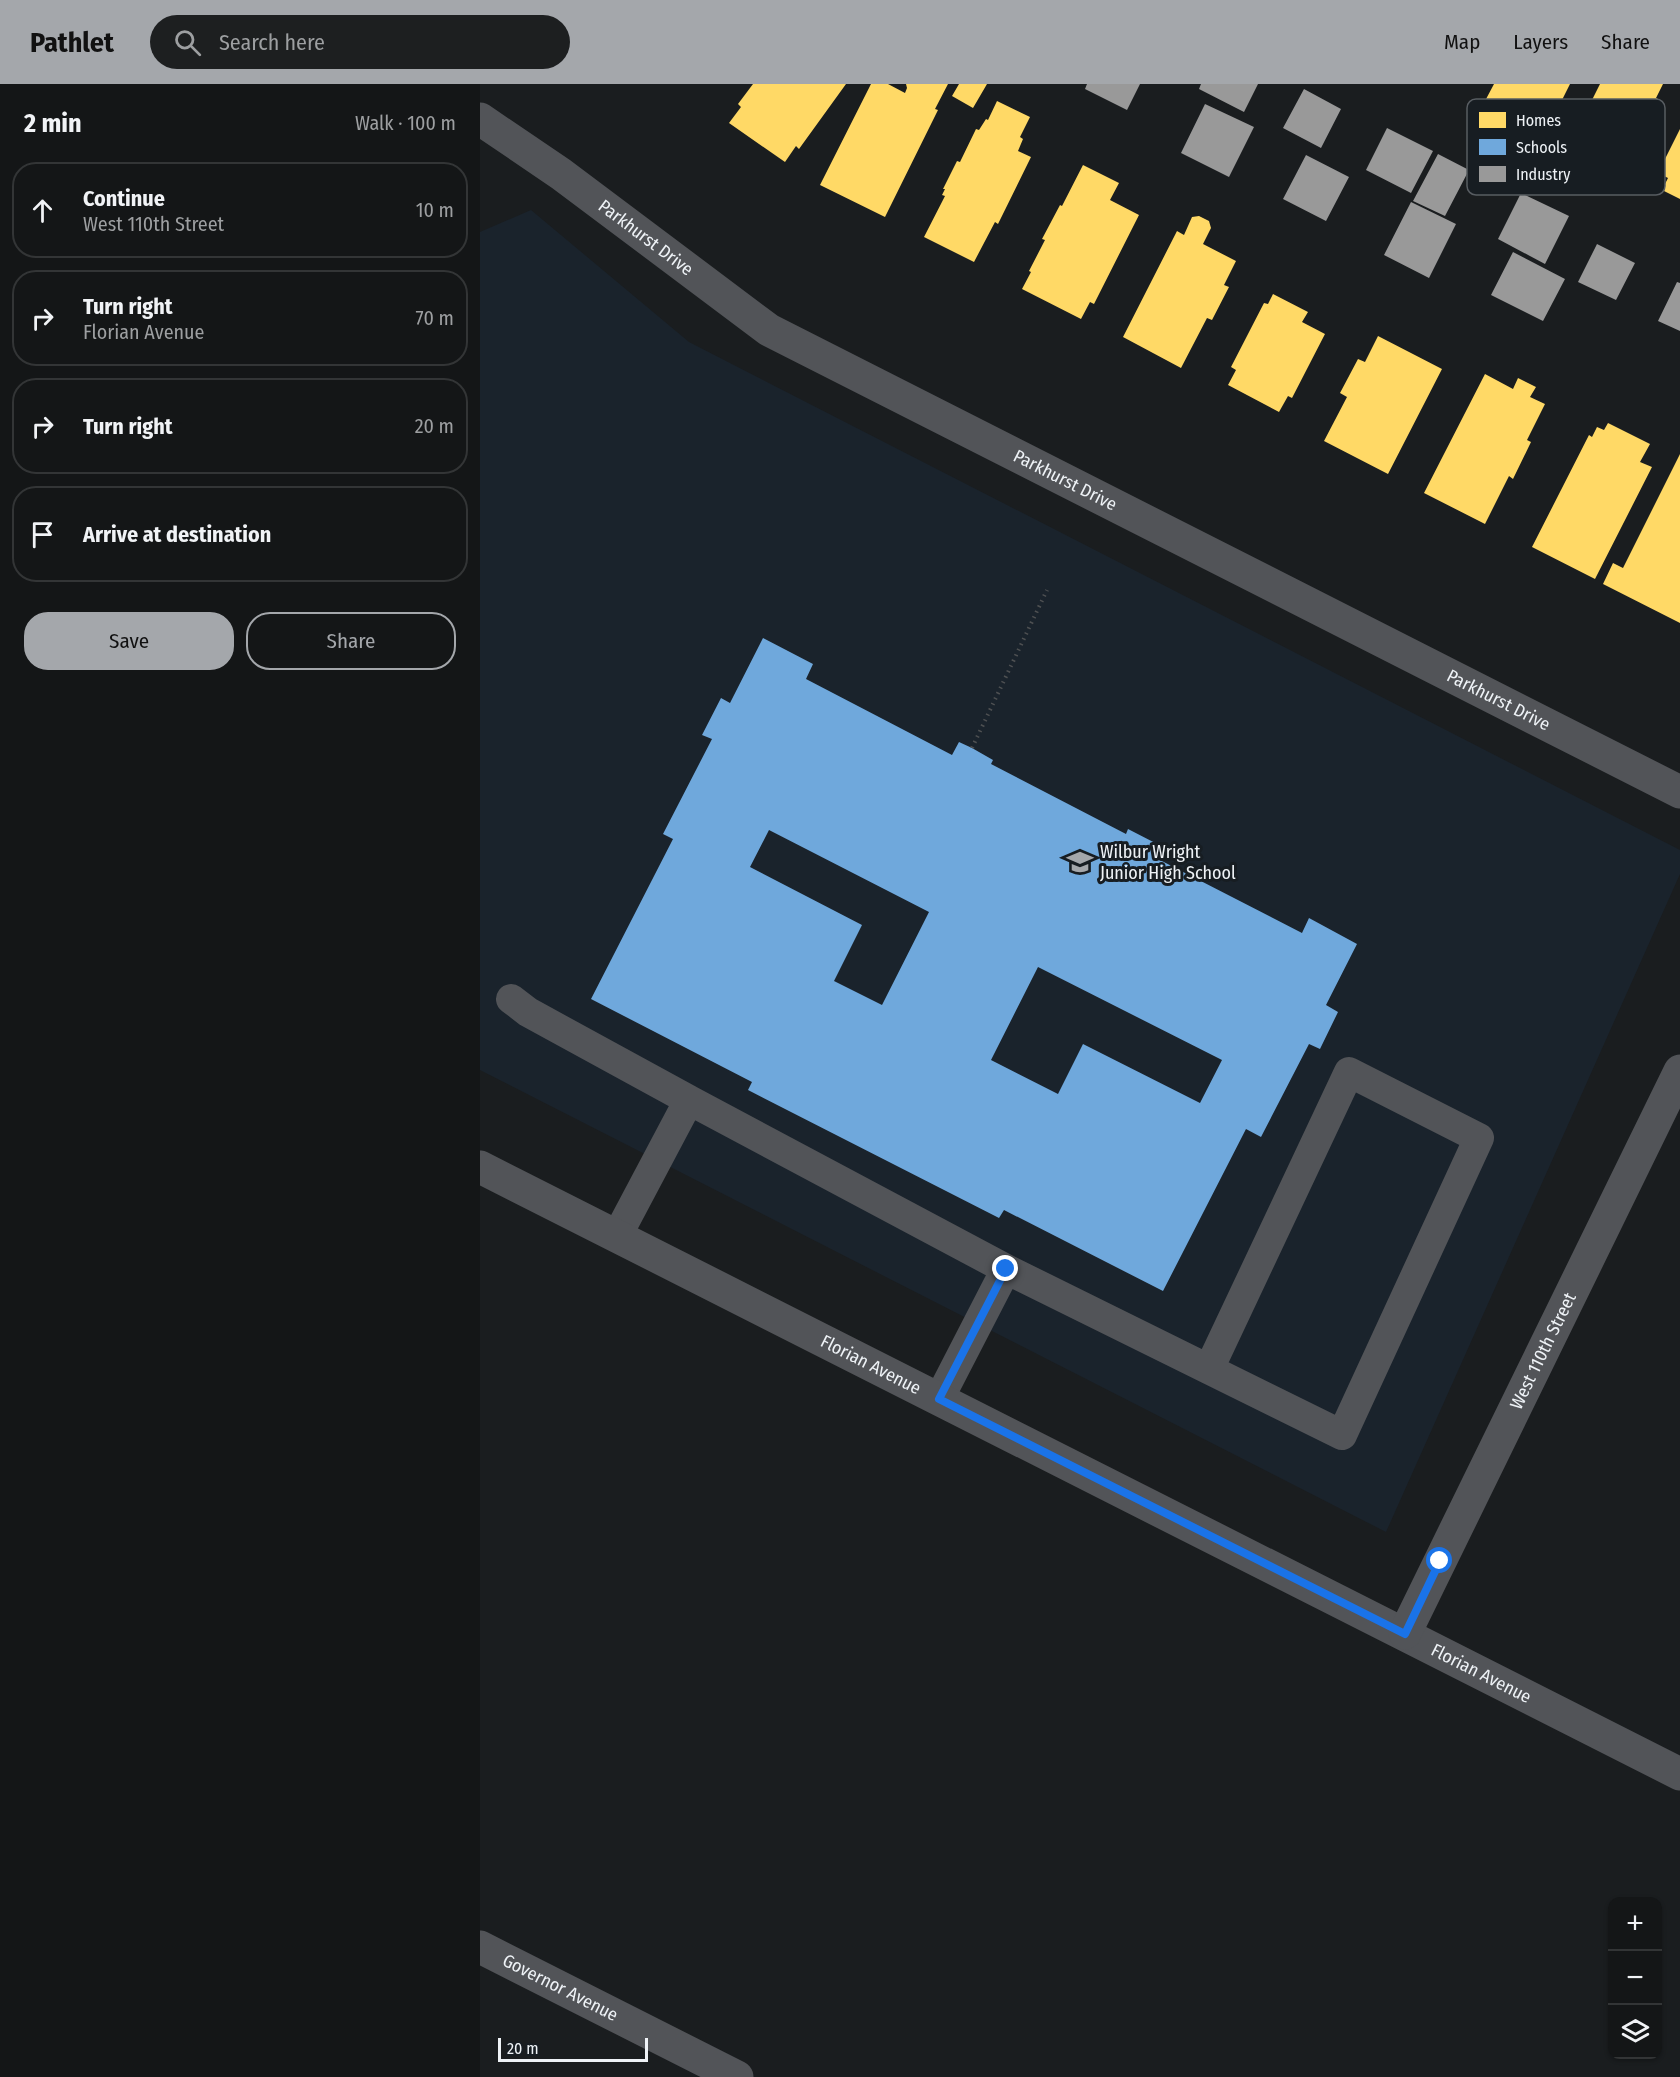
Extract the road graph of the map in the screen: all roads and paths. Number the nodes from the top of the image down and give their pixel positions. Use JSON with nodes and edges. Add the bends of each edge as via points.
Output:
{"nodes":[{"id":1,"x":480,"y":119,"type":"edge"},
{"id":2,"x":1047,"y":590,"type":"dead end"},
{"id":3,"x":972,"y":748,"type":"dead end"},
{"id":4,"x":1680,"y":792,"type":"edge"},
{"id":5,"x":511,"y":999,"type":"dead end"},
{"id":6,"x":1680,"y":1071,"type":"edge"},
{"id":7,"x":689,"y":1100,"type":"junction"},
{"id":8,"x":480,"y":1167,"type":"edge"},
{"id":9,"x":616,"y":1236,"type":"junction"},
{"id":10,"x":1006,"y":1269,"type":"junction"},
{"id":11,"x":1209,"y":1369,"type":"junction"},
{"id":12,"x":939,"y":1399,"type":"junction"},
{"id":13,"x":1405,"y":1634,"type":"junction"},
{"id":14,"x":1680,"y":1774,"type":"edge"},
{"id":15,"x":480,"y":1947,"type":"edge"},
{"id":16,"x":737,"y":2077,"type":"edge"}],
"edges":[{"from":1,"to":4,"type":"street","name":"Parkhurst Drive","via":[[561,174],[769,330]]},
{"from":2,"to":3,"type":"path"},
{"from":5,"to":7,"type":"lane"},
{"from":6,"to":13,"type":"street","name":"West 110th Street"},
{"from":7,"to":9,"type":"lane"},
{"from":7,"to":10,"type":"lane"},
{"from":8,"to":9,"type":"street","name":"Florian Avenue"},
{"from":9,"to":12,"type":"street","name":"Florian Avenue"},
{"from":10,"to":11,"type":"lane"},
{"from":10,"to":12,"type":"lane"},
{"from":11,"to":11,"type":"lane","via":[[1342,1435],[1479,1138],[1349,1072]]},
{"from":12,"to":13,"type":"street","name":"Florian Avenue"},
{"from":13,"to":14,"type":"street","name":"Florian Avenue"},
{"from":15,"to":16,"type":"street","name":"Governor Avenue"}]}
